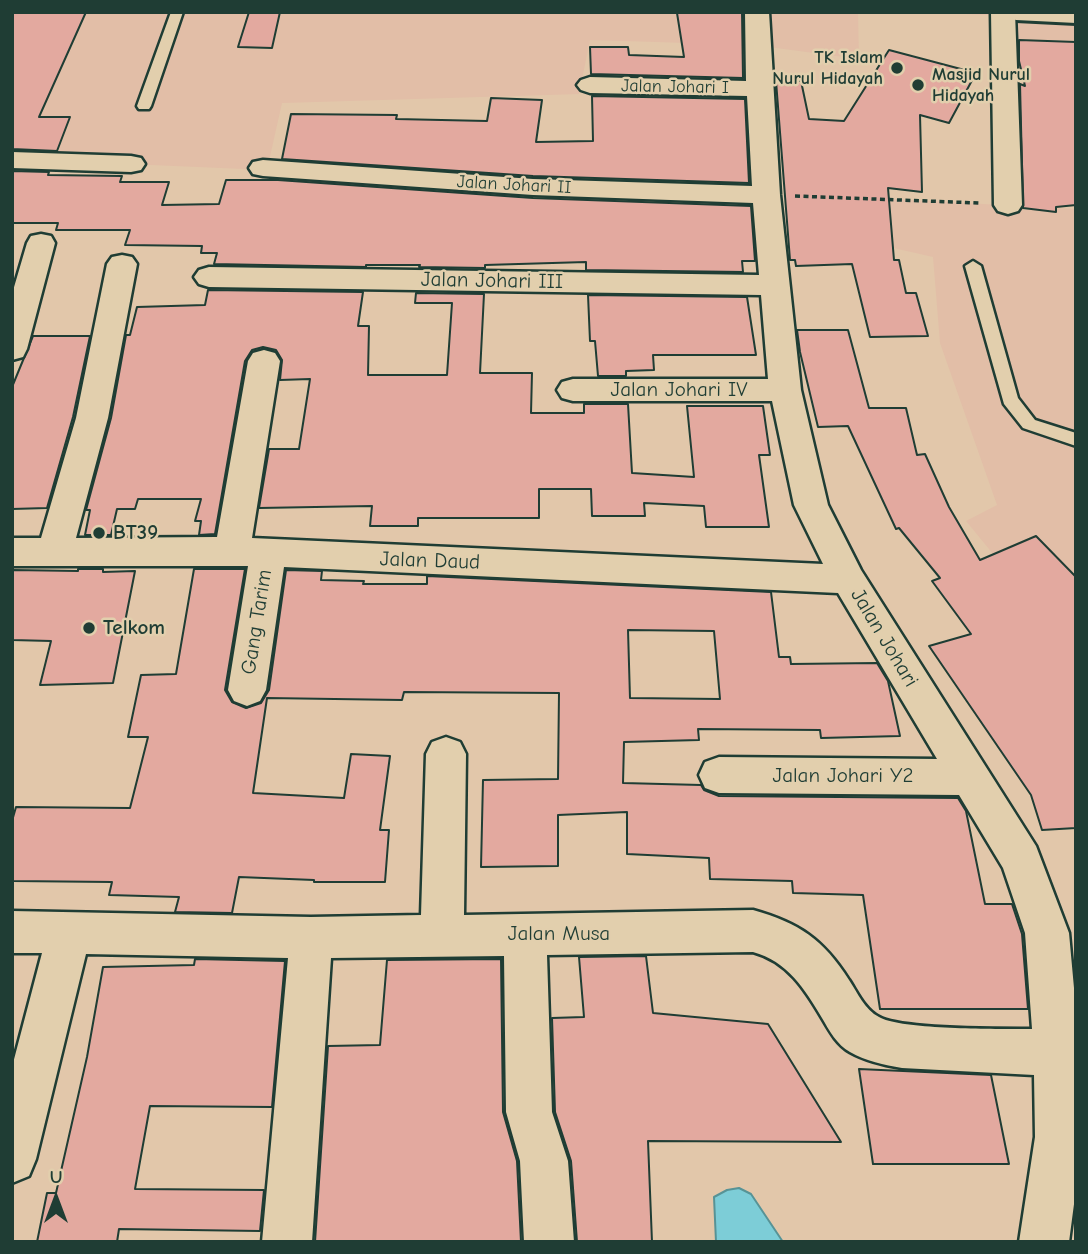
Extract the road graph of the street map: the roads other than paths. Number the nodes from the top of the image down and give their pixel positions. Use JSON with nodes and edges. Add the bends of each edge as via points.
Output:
{"nodes":[{"id":1,"x":177,"y":12,"type":"edge"},
{"id":2,"x":757,"y":12,"type":"edge"},
{"id":3,"x":1003,"y":12,"type":"edge"},
{"id":4,"x":1016,"y":12,"type":"edge"},
{"id":5,"x":1076,"y":15,"type":"edge"},
{"id":6,"x":590,"y":85,"type":"dead end"},
{"id":7,"x":759,"y":89,"type":"junction"},
{"id":8,"x":144,"y":106,"type":"dead end"},
{"id":9,"x":12,"y":160,"type":"edge"},
{"id":10,"x":131,"y":164,"type":"dead end"},
{"id":11,"x":263,"y":168,"type":"dead end"},
{"id":12,"x":766,"y":195,"type":"junction"},
{"id":13,"x":1008,"y":205,"type":"road end"},
{"id":14,"x":41,"y":243,"type":"dead end"},
{"id":15,"x":122,"y":264,"type":"dead end"},
{"id":16,"x":973,"y":266,"type":"dead end"},
{"id":17,"x":209,"y":277,"type":"dead end"},
{"id":18,"x":775,"y":285,"type":"junction"},
{"id":19,"x":12,"y":349,"type":"edge"},
{"id":20,"x":264,"y":361,"type":"dead end"},
{"id":21,"x":573,"y":390,"type":"dead end"},
{"id":22,"x":785,"y":390,"type":"junction"},
{"id":23,"x":1076,"y":440,"type":"edge"},
{"id":24,"x":55,"y":551,"type":"junction"},
{"id":25,"x":232,"y":551,"type":"junction"},
{"id":26,"x":12,"y":552,"type":"edge"},
{"id":27,"x":268,"y":554,"type":"junction"},
{"id":28,"x":848,"y":579,"type":"junction"},
{"id":29,"x":247,"y":690,"type":"dead end"},
{"id":30,"x":446,"y":754,"type":"dead end"},
{"id":31,"x":719,"y":775,"type":"dead end"},
{"id":32,"x":968,"y":777,"type":"junction"},
{"id":33,"x":12,"y":932,"type":"edge"},
{"id":34,"x":525,"y":933,"type":"junction"},
{"id":35,"x":69,"y":934,"type":"junction"},
{"id":36,"x":442,"y":937,"type":"junction"},
{"id":37,"x":311,"y":938,"type":"junction"},
{"id":38,"x":1057,"y":1053,"type":"junction"},
{"id":39,"x":12,"y":1158,"type":"edge"},
{"id":40,"x":1056,"y":1219,"type":"edge"},
{"id":41,"x":287,"y":1242,"type":"edge"},
{"id":42,"x":549,"y":1242,"type":"edge"}],
"edges":[{"from":1,"to":8,"type":"lane"},
{"from":2,"to":7,"type":"street","name":"Jalan Johari"},
{"from":3,"to":13,"type":"street"},
{"from":4,"to":5,"type":"main road"},
{"from":6,"to":7,"type":"street","name":"Jalan Johari I"},
{"from":7,"to":12,"type":"street","name":"Jalan Johari"},
{"from":9,"to":10,"type":"street"},
{"from":11,"to":12,"type":"street","name":"Jalan Johari II","via":[[533,187]]},
{"from":12,"to":18,"type":"street","name":"Jalan Johari"},
{"from":14,"to":19,"type":"street"},
{"from":15,"to":24,"type":"street","via":[[92,418]]},
{"from":16,"to":23,"type":"lane","via":[[1010,400],[1030,424]]},
{"from":17,"to":18,"type":"street","name":"Jalan Johari III"},
{"from":18,"to":22,"type":"street","name":"Jalan Johari"},
{"from":20,"to":25,"type":"street"},
{"from":21,"to":22,"type":"street","name":"Jalan Johari IV"},
{"from":22,"to":28,"type":"street","name":"Jalan Johari","via":[[811,505]]},
{"from":24,"to":25,"type":"street","name":"Jalan Daud"},
{"from":24,"to":26,"type":"street","name":"Jalan Daud"},
{"from":25,"to":27,"type":"street","name":"Jalan Daud"},
{"from":27,"to":28,"type":"street","name":"Jalan Daud"},
{"from":27,"to":29,"type":"street","name":"Gang Tarim"},
{"from":28,"to":32,"type":"street","name":"Jalan Johari"},
{"from":30,"to":36,"type":"street"},
{"from":31,"to":32,"type":"street","name":"Jalan Johari Y2"},
{"from":32,"to":38,"type":"street","name":"Jalan Johari","via":[[1021,860],[1047,933]]},
{"from":33,"to":35,"type":"street","name":"Jalan Musa"},
{"from":34,"to":36,"type":"street","name":"Jalan Musa"},
{"from":34,"to":38,"type":"street","name":"Jalan Musa","via":[[753,931],[796,947],[826,982],[848,1019],[867,1036],[941,1047]]},
{"from":34,"to":42,"type":"street","via":[[529,1112],[544,1161]]},
{"from":35,"to":37,"type":"street","name":"Jalan Musa"},
{"from":35,"to":39,"type":"street"},
{"from":36,"to":37,"type":"street","name":"Jalan Musa"},
{"from":37,"to":41,"type":"street"},
{"from":38,"to":40,"type":"street","name":"Jalan Johari"}]}
